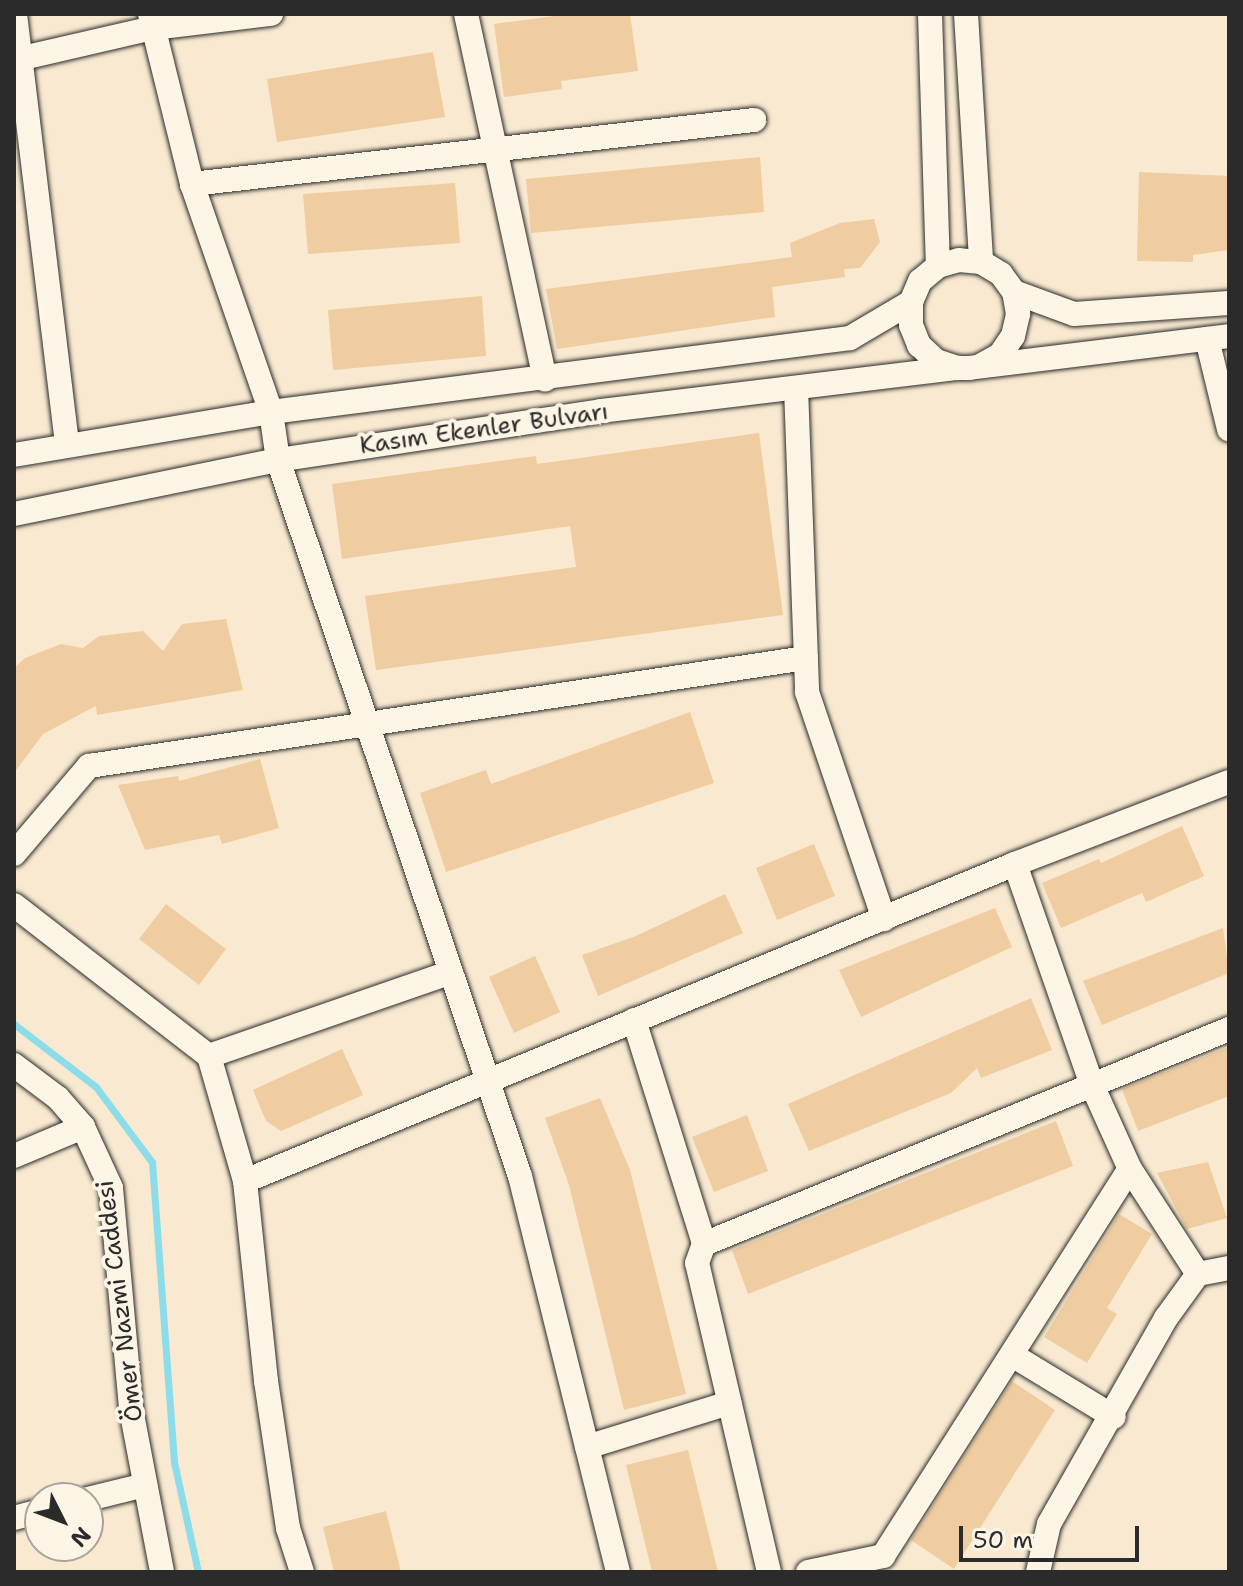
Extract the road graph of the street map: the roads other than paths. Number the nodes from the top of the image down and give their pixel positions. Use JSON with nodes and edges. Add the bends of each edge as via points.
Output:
{"nodes":[{"id":1,"x":15,"y":14,"type":"edge"},
{"id":2,"x":271,"y":14,"type":"edge"},
{"id":3,"x":466,"y":14,"type":"edge"},
{"id":4,"x":930,"y":14,"type":"edge"},
{"id":5,"x":966,"y":14,"type":"edge"},
{"id":6,"x":152,"y":21,"type":"edge"},
{"id":7,"x":18,"y":59,"type":"edge"},
{"id":8,"x":754,"y":120,"type":"dead end"},
{"id":9,"x":493,"y":147,"type":"junction"},
{"id":10,"x":192,"y":184,"type":"junction"},
{"id":11,"x":981,"y":262,"type":"junction"},
{"id":12,"x":938,"y":266,"type":"junction"},
{"id":13,"x":1014,"y":292,"type":"junction"},
{"id":14,"x":911,"y":302,"type":"junction"},
{"id":15,"x":1229,"y":303,"type":"edge"},
{"id":16,"x":1218,"y":337,"type":"edge"},
{"id":17,"x":969,"y":367,"type":"junction"},
{"id":18,"x":545,"y":380,"type":"junction"},
{"id":19,"x":796,"y":388,"type":"junction"},
{"id":20,"x":271,"y":412,"type":"junction"},
{"id":21,"x":1229,"y":429,"type":"edge"},
{"id":22,"x":67,"y":443,"type":"junction"},
{"id":23,"x":14,"y":455,"type":"edge"},
{"id":24,"x":278,"y":460,"type":"junction"},
{"id":25,"x":14,"y":514,"type":"edge"},
{"id":26,"x":806,"y":658,"type":"junction"},
{"id":27,"x":370,"y":724,"type":"junction"},
{"id":28,"x":1229,"y":782,"type":"edge"},
{"id":29,"x":14,"y":854,"type":"edge"},
{"id":30,"x":1015,"y":864,"type":"junction"},
{"id":31,"x":14,"y":905,"type":"edge"},
{"id":32,"x":884,"y":919,"type":"junction"},
{"id":33,"x":451,"y":972,"type":"junction"},
{"id":34,"x":634,"y":1020,"type":"junction"},
{"id":35,"x":1229,"y":1029,"type":"edge"},
{"id":36,"x":209,"y":1056,"type":"junction"},
{"id":37,"x":14,"y":1065,"type":"edge"},
{"id":38,"x":487,"y":1081,"type":"junction"},
{"id":39,"x":1092,"y":1085,"type":"junction"},
{"id":40,"x":83,"y":1127,"type":"junction"},
{"id":41,"x":14,"y":1156,"type":"edge"},
{"id":42,"x":1130,"y":1169,"type":"junction"},
{"id":43,"x":245,"y":1181,"type":"junction"},
{"id":44,"x":704,"y":1244,"type":"junction"},
{"id":45,"x":1229,"y":1268,"type":"edge"},
{"id":46,"x":1198,"y":1274,"type":"junction"},
{"id":47,"x":1012,"y":1355,"type":"junction"},
{"id":48,"x":729,"y":1403,"type":"junction"},
{"id":49,"x":1114,"y":1417,"type":"junction"},
{"id":50,"x":587,"y":1447,"type":"junction"},
{"id":51,"x":145,"y":1485,"type":"junction"},
{"id":52,"x":104,"y":1495,"type":"edge"},
{"id":53,"x":162,"y":1572,"type":"edge"},
{"id":54,"x":302,"y":1572,"type":"edge"},
{"id":55,"x":618,"y":1572,"type":"edge"},
{"id":56,"x":769,"y":1572,"type":"edge"},
{"id":57,"x":808,"y":1572,"type":"edge"},
{"id":58,"x":1038,"y":1572,"type":"edge"}],
"edges":[{"from":1,"to":7,"type":"street"},
{"from":2,"to":6,"type":"street"},
{"from":3,"to":9,"type":"street"},
{"from":4,"to":12,"type":"street"},
{"from":5,"to":11,"type":"street"},
{"from":6,"to":7,"type":"street"},
{"from":6,"to":10,"type":"street"},
{"from":7,"to":22,"type":"street"},
{"from":8,"to":9,"type":"street"},
{"from":9,"to":10,"type":"street"},
{"from":9,"to":18,"type":"street"},
{"from":10,"to":20,"type":"street"},
{"from":11,"to":12,"type":"street","via":[[959,260]]},
{"from":11,"to":13,"type":"street","via":[[1001,274]]},
{"from":12,"to":14,"type":"street","via":[[920,281]]},
{"from":13,"to":15,"type":"street","via":[[1074,314]]},
{"from":13,"to":17,"type":"street","via":[[1018,314],[1013,336],[1000,355]]},
{"from":14,"to":17,"type":"street","via":[[911,325],[919,345],[936,361]]},
{"from":14,"to":18,"type":"street","name":"Kasım Ekenler Bulvarı","via":[[850,338]]},
{"from":16,"to":17,"type":"street","name":"Kasım Ekenler Bulvarı"},
{"from":16,"to":21,"type":"street"},
{"from":17,"to":19,"type":"street","name":"Kasım Ekenler Bulvarı"},
{"from":18,"to":20,"type":"street","name":"Kasım Ekenler Bulvarı"},
{"from":19,"to":24,"type":"street","name":"Kasım Ekenler Bulvarı","via":[[601,411]]},
{"from":19,"to":26,"type":"street"},
{"from":20,"to":22,"type":"street","name":"Kasım Ekenler Bulvarı"},
{"from":20,"to":24,"type":"street"},
{"from":22,"to":23,"type":"street","name":"Kasım Ekenler Bulvarı"},
{"from":24,"to":25,"type":"street","name":"Kasım Ekenler Bulvarı"},
{"from":24,"to":27,"type":"street"},
{"from":26,"to":27,"type":"street"},
{"from":26,"to":32,"type":"street","via":[[807,692]]},
{"from":27,"to":29,"type":"street","via":[[89,766]]},
{"from":27,"to":33,"type":"street"},
{"from":28,"to":30,"type":"street"},
{"from":30,"to":32,"type":"street"},
{"from":30,"to":39,"type":"street"},
{"from":31,"to":36,"type":"street"},
{"from":32,"to":34,"type":"street"},
{"from":33,"to":36,"type":"street"},
{"from":33,"to":38,"type":"street"},
{"from":34,"to":38,"type":"street"},
{"from":34,"to":44,"type":"street"},
{"from":35,"to":39,"type":"street"},
{"from":36,"to":43,"type":"street"},
{"from":37,"to":40,"type":"street","name":"Ömer Nazmi Caddesi","via":[[58,1098]]},
{"from":38,"to":43,"type":"street"},
{"from":38,"to":50,"type":"street","via":[[520,1176]]},
{"from":39,"to":42,"type":"street"},
{"from":39,"to":44,"type":"street"},
{"from":40,"to":41,"type":"street"},
{"from":40,"to":51,"type":"street","name":"Ömer Nazmi Caddesi","via":[[111,1188],[131,1409]]},
{"from":42,"to":46,"type":"street"},
{"from":42,"to":47,"type":"street"},
{"from":43,"to":54,"type":"street","via":[[266,1381],[288,1528]]},
{"from":44,"to":48,"type":"street","via":[[697,1263]]},
{"from":45,"to":46,"type":"street"},
{"from":46,"to":49,"type":"street","via":[[1139,1362]]},
{"from":47,"to":49,"type":"street"},
{"from":47,"to":57,"type":"street","via":[[883,1556]]},
{"from":48,"to":50,"type":"street"},
{"from":48,"to":56,"type":"street"},
{"from":49,"to":58,"type":"street","via":[[1049,1524]]},
{"from":50,"to":55,"type":"street"},
{"from":51,"to":52,"type":"street"},
{"from":51,"to":53,"type":"street","name":"Ömer Nazmi Caddesi"}]}
